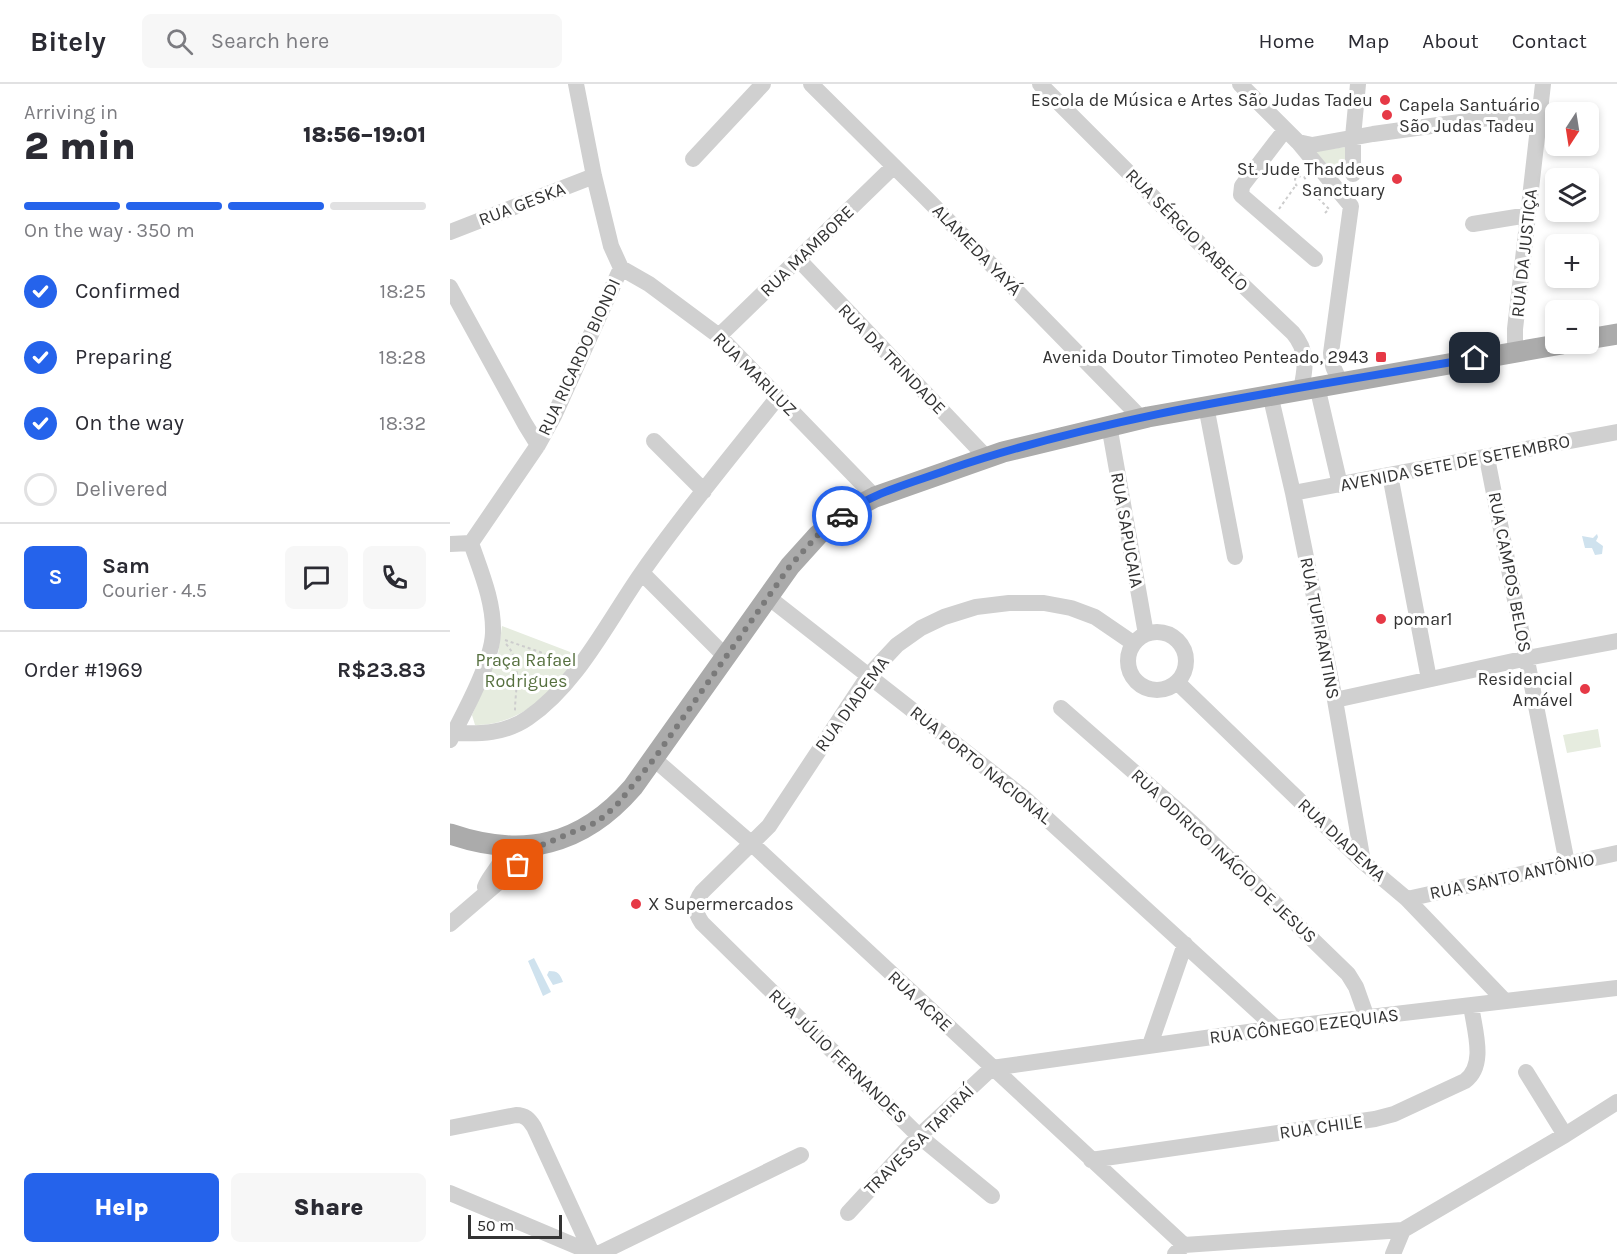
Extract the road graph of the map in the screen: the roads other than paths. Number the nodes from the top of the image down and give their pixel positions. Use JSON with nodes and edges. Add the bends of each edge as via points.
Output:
{"nodes":[{"id":1,"x":576,"y":84,"type":"edge"},
{"id":2,"x":763,"y":84,"type":"edge"},
{"id":3,"x":811,"y":84,"type":"edge"},
{"id":4,"x":1040,"y":84,"type":"edge"},
{"id":5,"x":1240,"y":84,"type":"edge"},
{"id":6,"x":1358,"y":84,"type":"edge"},
{"id":7,"x":1543,"y":84,"type":"edge"},
{"id":8,"x":1540,"y":111,"type":"junction"},
{"id":9,"x":1285,"y":130,"type":"junction"},
{"id":10,"x":1353,"y":137,"type":"junction"},
{"id":11,"x":1298,"y":142,"type":"junction"},
{"id":12,"x":693,"y":159,"type":"dead end"},
{"id":13,"x":894,"y":166,"type":"junction"},
{"id":14,"x":1353,"y":174,"type":"dead end"},
{"id":15,"x":594,"y":176,"type":"junction"},
{"id":16,"x":1528,"y":215,"type":"junction"},
{"id":17,"x":1473,"y":224,"type":"dead end"},
{"id":18,"x":450,"y":231,"type":"edge"},
{"id":19,"x":1315,"y":259,"type":"dead end"},
{"id":20,"x":799,"y":260,"type":"junction"},
{"id":21,"x":621,"y":268,"type":"junction"},
{"id":22,"x":450,"y":287,"type":"edge"},
{"id":23,"x":1617,"y":334,"type":"edge"},
{"id":24,"x":719,"y":336,"type":"junction"},
{"id":25,"x":1599,"y":337,"type":"edge"},
{"id":26,"x":1545,"y":347,"type":"edge"},
{"id":27,"x":1515,"y":351,"type":"junction"},
{"id":28,"x":1331,"y":353,"type":"junction"},
{"id":29,"x":1305,"y":357,"type":"junction"},
{"id":30,"x":1341,"y":381,"type":"junction"},
{"id":31,"x":1309,"y":387,"type":"junction"},
{"id":32,"x":1270,"y":394,"type":"junction"},
{"id":33,"x":778,"y":397,"type":"junction"},
{"id":34,"x":1206,"y":406,"type":"junction"},
{"id":35,"x":1141,"y":418,"type":"junction"},
{"id":36,"x":1108,"y":425,"type":"junction"},
{"id":37,"x":1617,"y":432,"type":"edge"},
{"id":38,"x":654,"y":441,"type":"dead end"},
{"id":39,"x":538,"y":445,"type":"junction"},
{"id":40,"x":986,"y":457,"type":"junction"},
{"id":41,"x":1487,"y":458,"type":"junction"},
{"id":42,"x":1390,"y":476,"type":"junction"},
{"id":43,"x":1340,"y":484,"type":"junction"},
{"id":44,"x":704,"y":491,"type":"junction"},
{"id":45,"x":1293,"y":493,"type":"junction"},
{"id":46,"x":875,"y":497,"type":"junction"},
{"id":47,"x":471,"y":543,"type":"junction"},
{"id":48,"x":450,"y":544,"type":"edge"},
{"id":49,"x":1235,"y":557,"type":"dead end"},
{"id":50,"x":642,"y":573,"type":"junction"},
{"id":51,"x":768,"y":597,"type":"junction"},
{"id":52,"x":1140,"y":639,"type":"junction"},
{"id":53,"x":1617,"y":641,"type":"edge"},
{"id":54,"x":726,"y":657,"type":"junction"},
{"id":55,"x":1527,"y":658,"type":"junction"},
{"id":56,"x":869,"y":675,"type":"junction"},
{"id":57,"x":1429,"y":679,"type":"junction"},
{"id":58,"x":1177,"y":682,"type":"junction"},
{"id":59,"x":1335,"y":700,"type":"junction"},
{"id":60,"x":1061,"y":708,"type":"dead end"},
{"id":61,"x":457,"y":712,"type":"edge"},
{"id":62,"x":452,"y":737,"type":"edge"},
{"id":63,"x":654,"y":759,"type":"junction"},
{"id":64,"x":450,"y":834,"type":"edge"},
{"id":65,"x":752,"y":844,"type":"junction"},
{"id":66,"x":542,"y":845,"type":"junction"},
{"id":67,"x":501,"y":846,"type":"junction"},
{"id":68,"x":1617,"y":853,"type":"edge"},
{"id":69,"x":1363,"y":862,"type":"junction"},
{"id":70,"x":1568,"y":863,"type":"junction"},
{"id":71,"x":482,"y":896,"type":"junction"},
{"id":72,"x":1407,"y":899,"type":"junction"},
{"id":73,"x":695,"y":907,"type":"joint"},
{"id":74,"x":450,"y":924,"type":"edge"},
{"id":75,"x":1185,"y":944,"type":"junction"},
{"id":76,"x":1617,"y":988,"type":"edge"},
{"id":77,"x":1504,"y":1000,"type":"junction"},
{"id":78,"x":1471,"y":1005,"type":"junction"},
{"id":79,"x":1367,"y":1018,"type":"junction"},
{"id":80,"x":1276,"y":1028,"type":"junction"},
{"id":81,"x":1150,"y":1046,"type":"junction"},
{"id":82,"x":992,"y":1068,"type":"junction"},
{"id":83,"x":1526,"y":1072,"type":"dead end"},
{"id":84,"x":1612,"y":1106,"type":"edge"},
{"id":85,"x":450,"y":1128,"type":"edge"},
{"id":86,"x":1565,"y":1135,"type":"junction"},
{"id":87,"x":919,"y":1136,"type":"junction"},
{"id":88,"x":801,"y":1155,"type":"dead end"},
{"id":89,"x":1091,"y":1160,"type":"junction"},
{"id":90,"x":450,"y":1193,"type":"edge"},
{"id":91,"x":992,"y":1196,"type":"dead end"},
{"id":92,"x":848,"y":1213,"type":"dead end"},
{"id":93,"x":1403,"y":1230,"type":"junction"},
{"id":94,"x":1179,"y":1250,"type":"edge"},
{"id":95,"x":595,"y":1254,"type":"edge"},
{"id":96,"x":1393,"y":1254,"type":"edge"}],
"edges":[{"from":1,"to":15,"type":"street","name":"RUA RICARDO BIONDI"},
{"from":2,"to":12,"type":"street"},
{"from":3,"to":13,"type":"street","name":"ALAMEDA YAYÁ"},
{"from":4,"to":29,"type":"street","name":"RUA SÉRGIO RABELO","via":[[1293,333]]},
{"from":5,"to":9,"type":"street"},
{"from":6,"to":10,"type":"street"},
{"from":7,"to":8,"type":"street","name":"RUA DA JUSTIÇA"},
{"from":8,"to":10,"type":"street"},
{"from":8,"to":16,"type":"street","name":"RUA DA JUSTIÇA"},
{"from":9,"to":11,"type":"street"},
{"from":9,"to":19,"type":"street","via":[[1240,190],[1241,195]]},
{"from":10,"to":11,"type":"street","via":[[1312,145]]},
{"from":10,"to":14,"type":"street"},
{"from":11,"to":28,"type":"street","via":[[1351,206]]},
{"from":13,"to":20,"type":"street","name":"RUA MAMBORE"},
{"from":13,"to":35,"type":"street","name":"ALAMEDA YAYÁ"},
{"from":15,"to":18,"type":"street","name":"RUA GESKA"},
{"from":15,"to":21,"type":"street","name":"RUA RICARDO BIONDI","via":[[611,246]]},
{"from":16,"to":17,"type":"street"},
{"from":16,"to":27,"type":"street","name":"RUA DA JUSTIÇA"},
{"from":20,"to":24,"type":"street","name":"RUA MAMBORE"},
{"from":20,"to":40,"type":"street","name":"RUA DA TRINDADE"},
{"from":21,"to":24,"type":"street","name":"RUA MARILUZ"},
{"from":21,"to":39,"type":"street","name":"RUA RICARDO BIONDI","via":[[555,416]]},
{"from":22,"to":39,"type":"street"},
{"from":23,"to":25,"type":"main road"},
{"from":24,"to":33,"type":"street","name":"RUA MARILUZ"},
{"from":26,"to":27,"type":"main road"},
{"from":27,"to":30,"type":"main road"},
{"from":28,"to":29,"type":"street"},
{"from":28,"to":30,"type":"street","via":[[1335,374]]},
{"from":29,"to":31,"type":"street"},
{"from":30,"to":31,"type":"main road"},
{"from":31,"to":32,"type":"main road"},
{"from":31,"to":43,"type":"street"},
{"from":32,"to":34,"type":"main road"},
{"from":32,"to":45,"type":"street","name":"RUA TUPIRANTINS"},
{"from":33,"to":44,"type":"street"},
{"from":33,"to":46,"type":"street","name":"RUA MARILUZ"},
{"from":34,"to":35,"type":"main road"},
{"from":34,"to":49,"type":"street"},
{"from":35,"to":36,"type":"main road"},
{"from":36,"to":40,"type":"main road"},
{"from":36,"to":52,"type":"street","name":"RUA SAPUCAIA"},
{"from":37,"to":41,"type":"street","name":"AVENIDA SETE DE SETEMBRO"},
{"from":38,"to":44,"type":"street"},
{"from":39,"to":47,"type":"street","name":"RUA RICARDO BIONDI"},
{"from":40,"to":46,"type":"main road"},
{"from":41,"to":42,"type":"street","name":"AVENIDA SETE DE SETEMBRO"},
{"from":41,"to":55,"type":"street","name":"RUA CAMPOS BELOS"},
{"from":42,"to":43,"type":"street","name":"AVENIDA SETE DE SETEMBRO"},
{"from":42,"to":57,"type":"street"},
{"from":43,"to":45,"type":"street","name":"AVENIDA SETE DE SETEMBRO"},
{"from":44,"to":50,"type":"street"},
{"from":45,"to":59,"type":"street","name":"RUA TUPIRANTINS"},
{"from":46,"to":51,"type":"main road","via":[[818,535]]},
{"from":47,"to":48,"type":"street"},
{"from":47,"to":61,"type":"street","via":[[492,612],[493,635],[488,658]]},
{"from":50,"to":54,"type":"street"},
{"from":50,"to":62,"type":"street","via":[[576,671],[548,703],[509,729]]},
{"from":51,"to":54,"type":"main road"},
{"from":51,"to":56,"type":"street","name":"RUA PORTO NACIONAL"},
{"from":52,"to":56,"type":"street","name":"RUA DIADEMA","via":[[1071,608],[1044,603],[976,607],[921,628],[897,645]]},
{"from":52,"to":58,"type":"street","via":[[1156,632],[1166,633],[1181,645],[1185,664]]},
{"from":52,"to":58,"type":"street","via":[[1128,661],[1141,685],[1160,689]]},
{"from":53,"to":55,"type":"street"},
{"from":54,"to":63,"type":"main road"},
{"from":55,"to":57,"type":"street"},
{"from":55,"to":70,"type":"street","name":"RUA CAMPOS BELOS"},
{"from":56,"to":65,"type":"street","name":"RUA DIADEMA","via":[[769,826]]},
{"from":56,"to":75,"type":"street","name":"RUA PORTO NACIONAL","via":[[1022,796]]},
{"from":57,"to":59,"type":"street"},
{"from":58,"to":69,"type":"street","name":"RUA DIADEMA"},
{"from":59,"to":69,"type":"street","name":"RUA TUPIRANTINS"},
{"from":60,"to":79,"type":"street","name":"RUA ODIRICO INÁCIO DE JESUS","via":[[1191,822],[1343,969],[1356,987]]},
{"from":61,"to":62,"type":"street"},
{"from":63,"to":65,"type":"street","name":"RUA ACRE"},
{"from":63,"to":66,"type":"main road","via":[[616,806],[597,822]]},
{"from":64,"to":67,"type":"main road"},
{"from":65,"to":73,"type":"street","name":"RUA DIADEMA","via":[[702,892]]},
{"from":65,"to":82,"type":"street","name":"RUA ACRE"},
{"from":66,"to":67,"type":"main road"},
{"from":66,"to":71,"type":"street"},
{"from":67,"to":71,"type":"street","via":[[503,859],[486,882]]},
{"from":68,"to":70,"type":"street","name":"RUA SANTO ANTÔNIO"},
{"from":69,"to":72,"type":"street","name":"RUA DIADEMA"},
{"from":70,"to":72,"type":"street","name":"RUA SANTO ANTÔNIO"},
{"from":71,"to":74,"type":"street"},
{"from":72,"to":77,"type":"street","name":"RUA DIADEMA"},
{"from":73,"to":87,"type":"street","name":"RUA JÚLIO FERNANDES","via":[[702,922]]},
{"from":75,"to":80,"type":"street","name":"RUA PORTO NACIONAL"},
{"from":75,"to":81,"type":"street"},
{"from":76,"to":77,"type":"street","name":"RUA CÔNEGO EZEQUIAS"},
{"from":77,"to":78,"type":"street","name":"RUA CÔNEGO EZEQUIAS"},
{"from":78,"to":79,"type":"street","name":"RUA CÔNEGO EZEQUIAS"},
{"from":78,"to":89,"type":"street","name":"RUA CHILE","via":[[1478,1059],[1472,1076],[1394,1114]]},
{"from":79,"to":80,"type":"street","name":"RUA CÔNEGO EZEQUIAS"},
{"from":80,"to":81,"type":"street","name":"RUA CÔNEGO EZEQUIAS"},
{"from":81,"to":82,"type":"street","name":"RUA CÔNEGO EZEQUIAS"},
{"from":82,"to":87,"type":"street","name":"TRAVESSA TAPIRAÍ"},
{"from":82,"to":89,"type":"street","name":"RUA ACRE"},
{"from":83,"to":86,"type":"street"},
{"from":84,"to":86,"type":"street"},
{"from":85,"to":95,"type":"street","via":[[524,1115],[534,1127]]},
{"from":86,"to":93,"type":"street"},
{"from":87,"to":91,"type":"street","name":"RUA JÚLIO FERNANDES"},
{"from":87,"to":92,"type":"street","name":"TRAVESSA TAPIRAÍ"},
{"from":88,"to":95,"type":"street"},
{"from":89,"to":94,"type":"street","name":"RUA ACRE"},
{"from":90,"to":95,"type":"street"},
{"from":93,"to":94,"type":"street"},
{"from":93,"to":96,"type":"street"}]}
